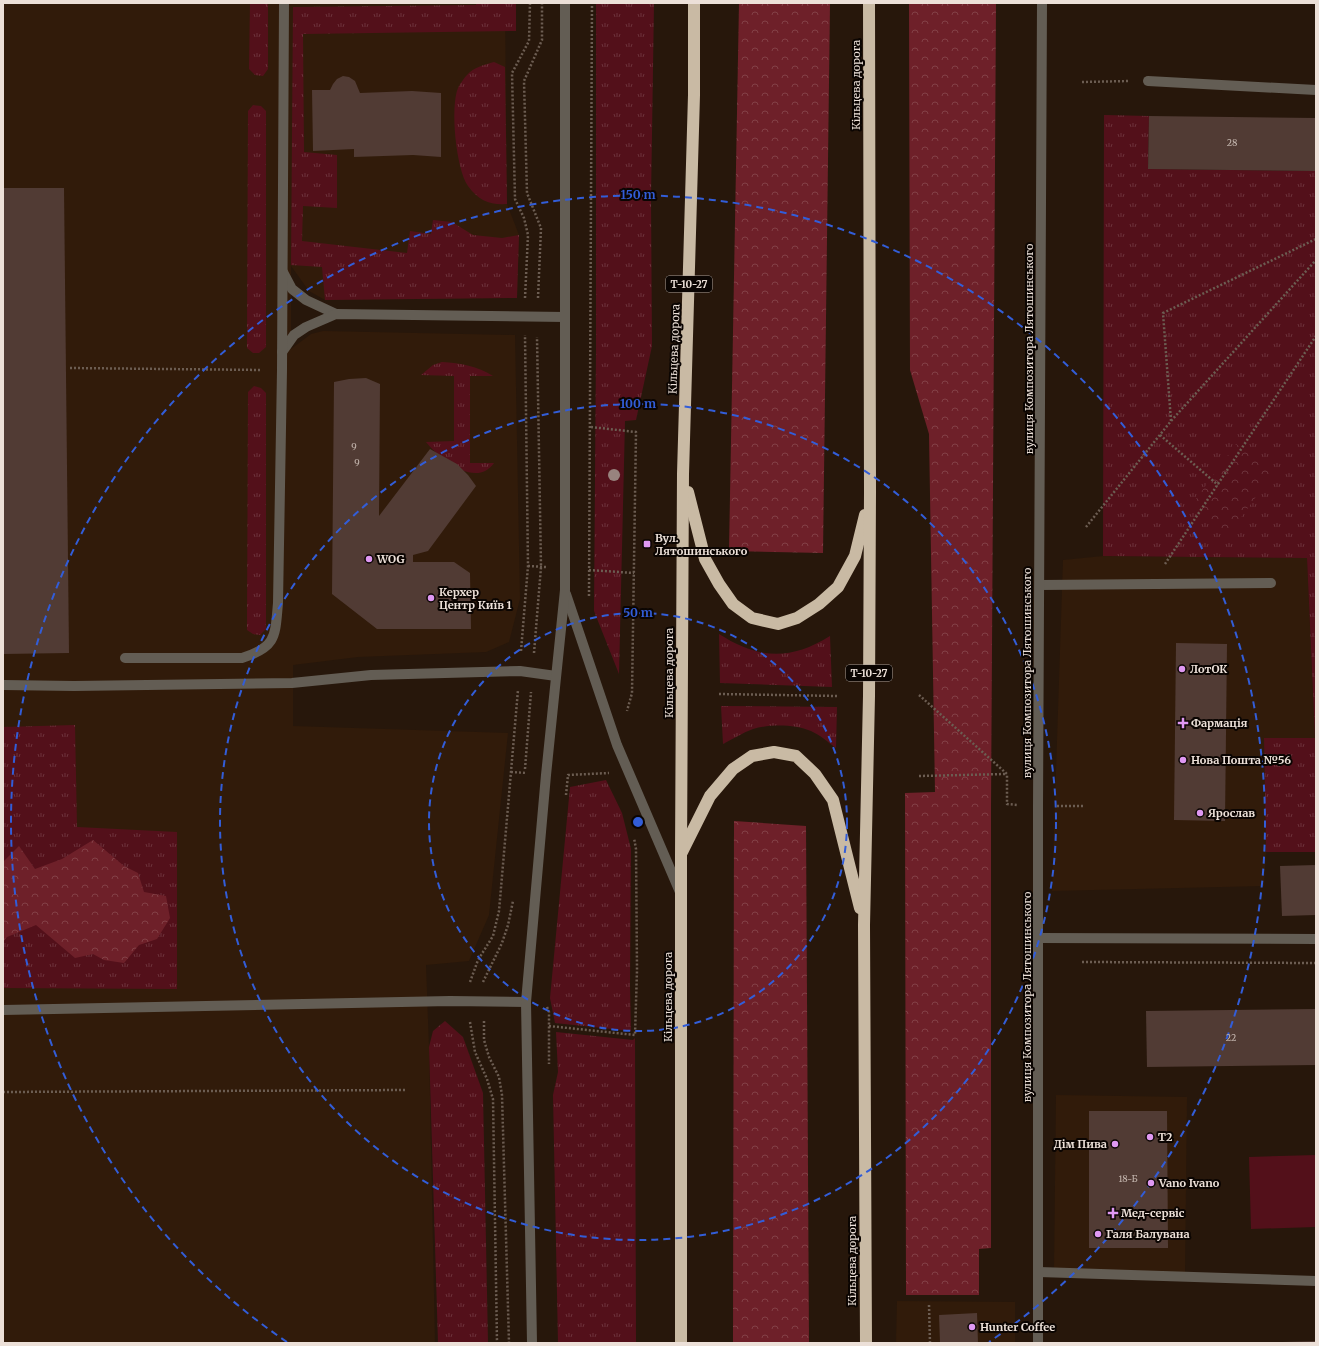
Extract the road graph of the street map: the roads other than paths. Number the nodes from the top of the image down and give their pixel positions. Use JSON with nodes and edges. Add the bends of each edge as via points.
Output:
{"nodes":[{"id":1,"x":284,"y":3,"type":"edge"},
{"id":2,"x":565,"y":3,"type":"edge"},
{"id":3,"x":694,"y":3,"type":"edge"},
{"id":4,"x":869,"y":3,"type":"edge"},
{"id":5,"x":1042,"y":3,"type":"edge"},
{"id":6,"x":1148,"y":81,"type":"road end"},
{"id":7,"x":1316,"y":90,"type":"edge"},
{"id":8,"x":282,"y":270,"type":"junction"},
{"id":9,"x":336,"y":314,"type":"junction"},
{"id":10,"x":565,"y":317,"type":"junction"},
{"id":11,"x":282,"y":352,"type":"junction"},
{"id":12,"x":683,"y":474,"type":"junction"},
{"id":13,"x":870,"y":492,"type":"junction"},
{"id":14,"x":1271,"y":583,"type":"dead end"},
{"id":15,"x":1040,"y":585,"type":"junction"},
{"id":16,"x":565,"y":590,"type":"junction"},
{"id":17,"x":125,"y":658,"type":"dead end"},
{"id":18,"x":556,"y":676,"type":"junction"},
{"id":19,"x":3,"y":685,"type":"edge"},
{"id":20,"x":681,"y":854,"type":"junction"},
{"id":21,"x":681,"y":894,"type":"junction"},
{"id":22,"x":864,"y":925,"type":"junction"},
{"id":23,"x":1039,"y":938,"type":"junction"},
{"id":24,"x":1316,"y":940,"type":"edge"},
{"id":25,"x":526,"y":1002,"type":"junction"},
{"id":26,"x":3,"y":1010,"type":"edge"},
{"id":27,"x":1039,"y":1272,"type":"junction"},
{"id":28,"x":1316,"y":1281,"type":"edge"},
{"id":29,"x":532,"y":1343,"type":"edge"},
{"id":30,"x":682,"y":1343,"type":"edge"},
{"id":31,"x":866,"y":1343,"type":"edge"},
{"id":32,"x":1038,"y":1343,"type":"edge"}],
"edges":[{"from":1,"to":8,"type":"street"},
{"from":2,"to":10,"type":"street"},
{"from":3,"to":12,"type":"highway","name":"Кільцева дорога","number":"Т-10-27","via":[[694,95]]},
{"from":4,"to":13,"type":"highway","name":"Кільцева дорога","number":"Т-10-27"},
{"from":5,"to":15,"type":"street","name":"вулиця Композитора Лятошинського"},
{"from":6,"to":7,"type":"street"},
{"from":8,"to":9,"type":"street","via":[[292,289],[306,300]]},
{"from":8,"to":11,"type":"street"},
{"from":9,"to":10,"type":"street"},
{"from":9,"to":11,"type":"street","via":[[294,335]]},
{"from":10,"to":16,"type":"street"},
{"from":11,"to":17,"type":"street","via":[[276,631],[264,649],[242,658]]},
{"from":12,"to":13,"type":"highway","via":[[705,559],[719,584],[733,604],[752,618],[778,624],[797,618],[838,588],[855,556]]},
{"from":12,"to":20,"type":"highway","name":"Кільцева дорога","number":"Т-10-27"},
{"from":13,"to":22,"type":"highway","name":"Кільцева дорога","number":"Т-10-27"},
{"from":14,"to":15,"type":"street"},
{"from":15,"to":23,"type":"street","name":"вулиця Композитора Лятошинського"},
{"from":16,"to":18,"type":"street"},
{"from":16,"to":21,"type":"street","via":[[617,745]]},
{"from":18,"to":19,"type":"street","via":[[520,671],[371,675],[292,683]]},
{"from":18,"to":25,"type":"street"},
{"from":20,"to":21,"type":"highway","name":"Кільцева дорога","number":"Т-10-27"},
{"from":20,"to":22,"type":"highway","via":[[710,796],[733,769],[752,756],[774,752],[796,756],[815,774],[833,800]]},
{"from":21,"to":30,"type":"highway","name":"Кільцева дорога","number":"Т-10-27"},
{"from":22,"to":31,"type":"highway","name":"Кільцева дорога","number":"Т-10-27"},
{"from":23,"to":24,"type":"street"},
{"from":23,"to":27,"type":"street","name":"вулиця Композитора Лятошинського"},
{"from":25,"to":26,"type":"street","via":[[450,1001]]},
{"from":25,"to":29,"type":"street"},
{"from":27,"to":28,"type":"street"},
{"from":27,"to":32,"type":"street","name":"вулиця Композитора Лятошинського"}]}
